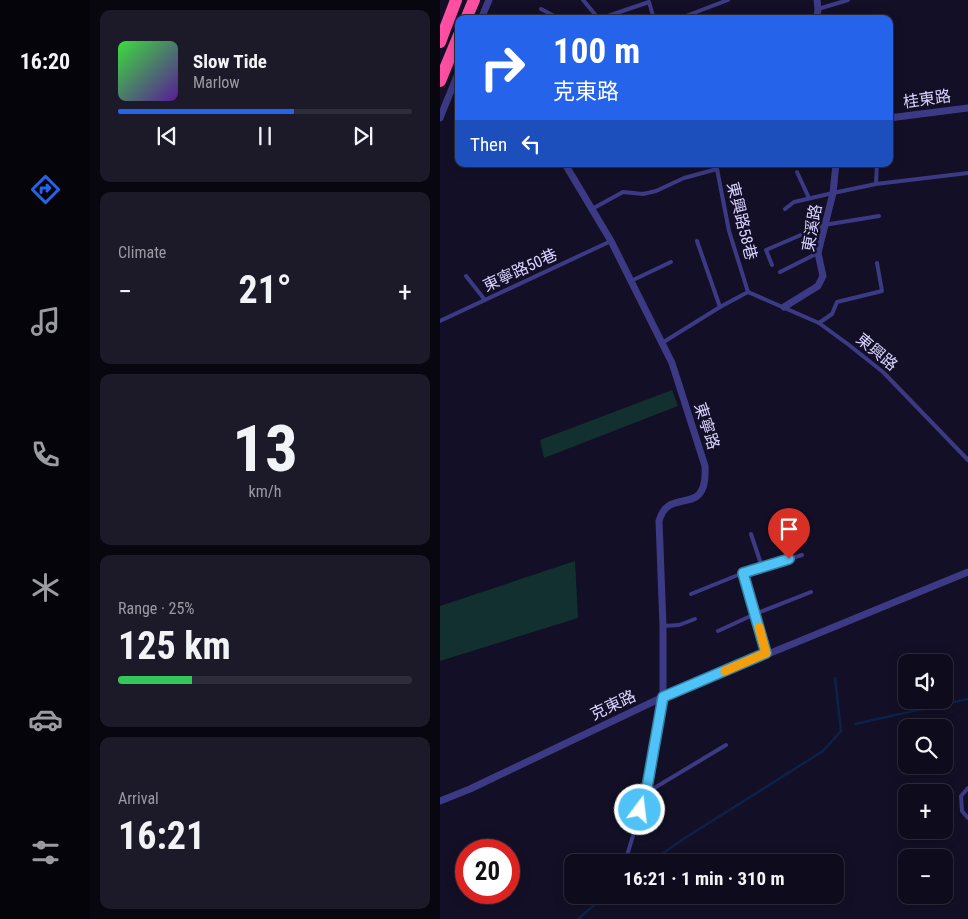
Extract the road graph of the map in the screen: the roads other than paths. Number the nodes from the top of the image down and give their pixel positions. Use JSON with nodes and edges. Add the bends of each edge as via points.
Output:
{"nodes":[{"id":1,"x":456,"y":0,"type":"edge"},
{"id":2,"x":474,"y":0,"type":"edge"},
{"id":3,"x":489,"y":0,"type":"edge"},
{"id":4,"x":583,"y":0,"type":"edge"},
{"id":5,"x":728,"y":0,"type":"edge"},
{"id":6,"x":817,"y":0,"type":"edge"},
{"id":7,"x":848,"y":0,"type":"edge"},
{"id":8,"x":540,"y":9,"type":"dead end"},
{"id":9,"x":818,"y":9,"type":"junction"},
{"id":10,"x":468,"y":15,"type":"edge"},
{"id":11,"x":483,"y":15,"type":"edge"},
{"id":12,"x":552,"y":15,"type":"edge"},
{"id":13,"x":596,"y":15,"type":"edge"},
{"id":14,"x":611,"y":15,"type":"edge"},
{"id":15,"x":653,"y":15,"type":"edge"},
{"id":16,"x":689,"y":15,"type":"edge"},
{"id":17,"x":817,"y":15,"type":"edge"},
{"id":18,"x":440,"y":42,"type":"edge"},
{"id":19,"x":455,"y":45,"type":"edge"},
{"id":20,"x":440,"y":81,"type":"edge"},
{"id":21,"x":455,"y":81,"type":"edge"},
{"id":22,"x":968,"y":108,"type":"edge"},
{"id":23,"x":893,"y":117,"type":"edge"},
{"id":24,"x":440,"y":118,"type":"edge"},
{"id":25,"x":567,"y":167,"type":"edge"},
{"id":26,"x":836,"y":167,"type":"edge"},
{"id":27,"x":877,"y":167,"type":"edge"},
{"id":28,"x":717,"y":169,"type":"joint"},
{"id":29,"x":797,"y":172,"type":"dead end"},
{"id":30,"x":968,"y":172,"type":"edge"},
{"id":31,"x":876,"y":184,"type":"junction"},
{"id":32,"x":833,"y":193,"type":"junction"},
{"id":33,"x":809,"y":198,"type":"junction"},
{"id":34,"x":592,"y":209,"type":"junction"},
{"id":35,"x":785,"y":209,"type":"dead end"},
{"id":36,"x":879,"y":216,"type":"dead end"},
{"id":37,"x":824,"y":225,"type":"junction"},
{"id":38,"x":612,"y":241,"type":"junction"},
{"id":39,"x":697,"y":242,"type":"dead end"},
{"id":40,"x":818,"y":253,"type":"junction"},
{"id":41,"x":671,"y":262,"type":"dead end"},
{"id":42,"x":877,"y":263,"type":"dead end"},
{"id":43,"x":772,"y":265,"type":"dead end"},
{"id":44,"x":780,"y":272,"type":"dead end"},
{"id":45,"x":466,"y":276,"type":"dead end"},
{"id":46,"x":631,"y":281,"type":"junction"},
{"id":47,"x":748,"y":292,"type":"junction"},
{"id":48,"x":485,"y":300,"type":"junction"},
{"id":49,"x":720,"y":307,"type":"junction"},
{"id":50,"x":784,"y":307,"type":"junction"},
{"id":51,"x":440,"y":321,"type":"edge"},
{"id":52,"x":819,"y":323,"type":"junction"},
{"id":53,"x":662,"y":343,"type":"junction"},
{"id":54,"x":968,"y":460,"type":"edge"},
{"id":55,"x":752,"y":534,"type":"dead end"},
{"id":56,"x":802,"y":555,"type":"dead end"},
{"id":57,"x":762,"y":567,"type":"junction"},
{"id":58,"x":968,"y":572,"type":"edge"},
{"id":59,"x":743,"y":573,"type":"junction"},
{"id":60,"x":811,"y":592,"type":"dead end"},
{"id":61,"x":691,"y":594,"type":"dead end"},
{"id":62,"x":755,"y":614,"type":"junction"},
{"id":63,"x":695,"y":619,"type":"dead end"},
{"id":64,"x":663,"y":626,"type":"junction"},
{"id":65,"x":718,"y":631,"type":"dead end"},
{"id":66,"x":766,"y":653,"type":"junction"},
{"id":67,"x":663,"y":697,"type":"junction"},
{"id":68,"x":726,"y":746,"type":"dead end"},
{"id":69,"x":968,"y":788,"type":"edge"},
{"id":70,"x":646,"y":793,"type":"junction"},
{"id":71,"x":440,"y":801,"type":"edge"},
{"id":72,"x":968,"y":818,"type":"edge"},
{"id":73,"x":627,"y":854,"type":"edge"}],
"edges":[{"from":1,"to":18,"type":"highway"},
{"from":2,"to":10,"type":"highway"},
{"from":3,"to":11,"type":"street"},
{"from":4,"to":13,"type":"lane"},
{"from":5,"to":16,"type":"lane"},
{"from":6,"to":9,"type":"street"},
{"from":7,"to":9,"type":"lane"},
{"from":8,"to":12,"type":"lane"},
{"from":9,"to":17,"type":"street"},
{"from":14,"to":15,"type":"lane","via":[[649,2]]},
{"from":19,"to":20,"type":"highway"},
{"from":21,"to":24,"type":"street"},
{"from":22,"to":23,"type":"street","name":"桂東路"},
{"from":25,"to":34,"type":"street","name":"東寧路"},
{"from":26,"to":32,"type":"street","name":"東溪路"},
{"from":27,"to":31,"type":"lane"},
{"from":28,"to":34,"type":"lane","name":"東興路58巷","via":[[684,178],[656,191],[643,194],[623,192]]},
{"from":28,"to":47,"type":"lane","name":"東興路58巷","via":[[729,230]]},
{"from":29,"to":33,"type":"lane"},
{"from":30,"to":31,"type":"lane"},
{"from":31,"to":32,"type":"lane"},
{"from":32,"to":33,"type":"lane"},
{"from":32,"to":37,"type":"street","name":"東溪路"},
{"from":33,"to":35,"type":"lane","via":[[794,202]]},
{"from":34,"to":38,"type":"street","name":"東寧路"},
{"from":36,"to":37,"type":"lane"},
{"from":37,"to":40,"type":"street","name":"東溪路"},
{"from":37,"to":43,"type":"lane","via":[[766,250]]},
{"from":38,"to":46,"type":"street","name":"東寧路"},
{"from":38,"to":48,"type":"lane","name":"東寧路50巷"},
{"from":39,"to":49,"type":"lane"},
{"from":40,"to":44,"type":"lane"},
{"from":40,"to":50,"type":"street","name":"東溪路","via":[[823,276],[818,286]]},
{"from":41,"to":46,"type":"lane"},
{"from":42,"to":52,"type":"lane","via":[[882,291],[837,302],[832,314]]},
{"from":45,"to":48,"type":"lane"},
{"from":46,"to":53,"type":"street","name":"東寧路"},
{"from":47,"to":49,"type":"lane"},
{"from":47,"to":50,"type":"lane","name":"東興路"},
{"from":48,"to":51,"type":"lane","name":"東寧路50巷"},
{"from":49,"to":53,"type":"lane"},
{"from":50,"to":52,"type":"lane","name":"東興路"},
{"from":52,"to":54,"type":"lane","name":"東興路","via":[[883,372]]},
{"from":53,"to":64,"type":"street","name":"東寧路","via":[[672,363],[706,478],[699,496],[670,504],[659,521]]},
{"from":55,"to":57,"type":"lane"},
{"from":56,"to":57,"type":"lane"},
{"from":57,"to":59,"type":"lane"},
{"from":58,"to":66,"type":"street","name":"克東路"},
{"from":59,"to":61,"type":"lane"},
{"from":59,"to":62,"type":"lane"},
{"from":60,"to":62,"type":"lane"},
{"from":62,"to":65,"type":"lane"},
{"from":62,"to":66,"type":"lane"},
{"from":63,"to":64,"type":"lane"},
{"from":64,"to":67,"type":"street","name":"東寧路"},
{"from":66,"to":67,"type":"street","name":"克東路"},
{"from":67,"to":70,"type":"lane"},
{"from":67,"to":71,"type":"street","name":"克東路"},
{"from":68,"to":70,"type":"lane"},
{"from":69,"to":72,"type":"lane","via":[[961,796],[962,811]]},
{"from":70,"to":73,"type":"lane"}]}
